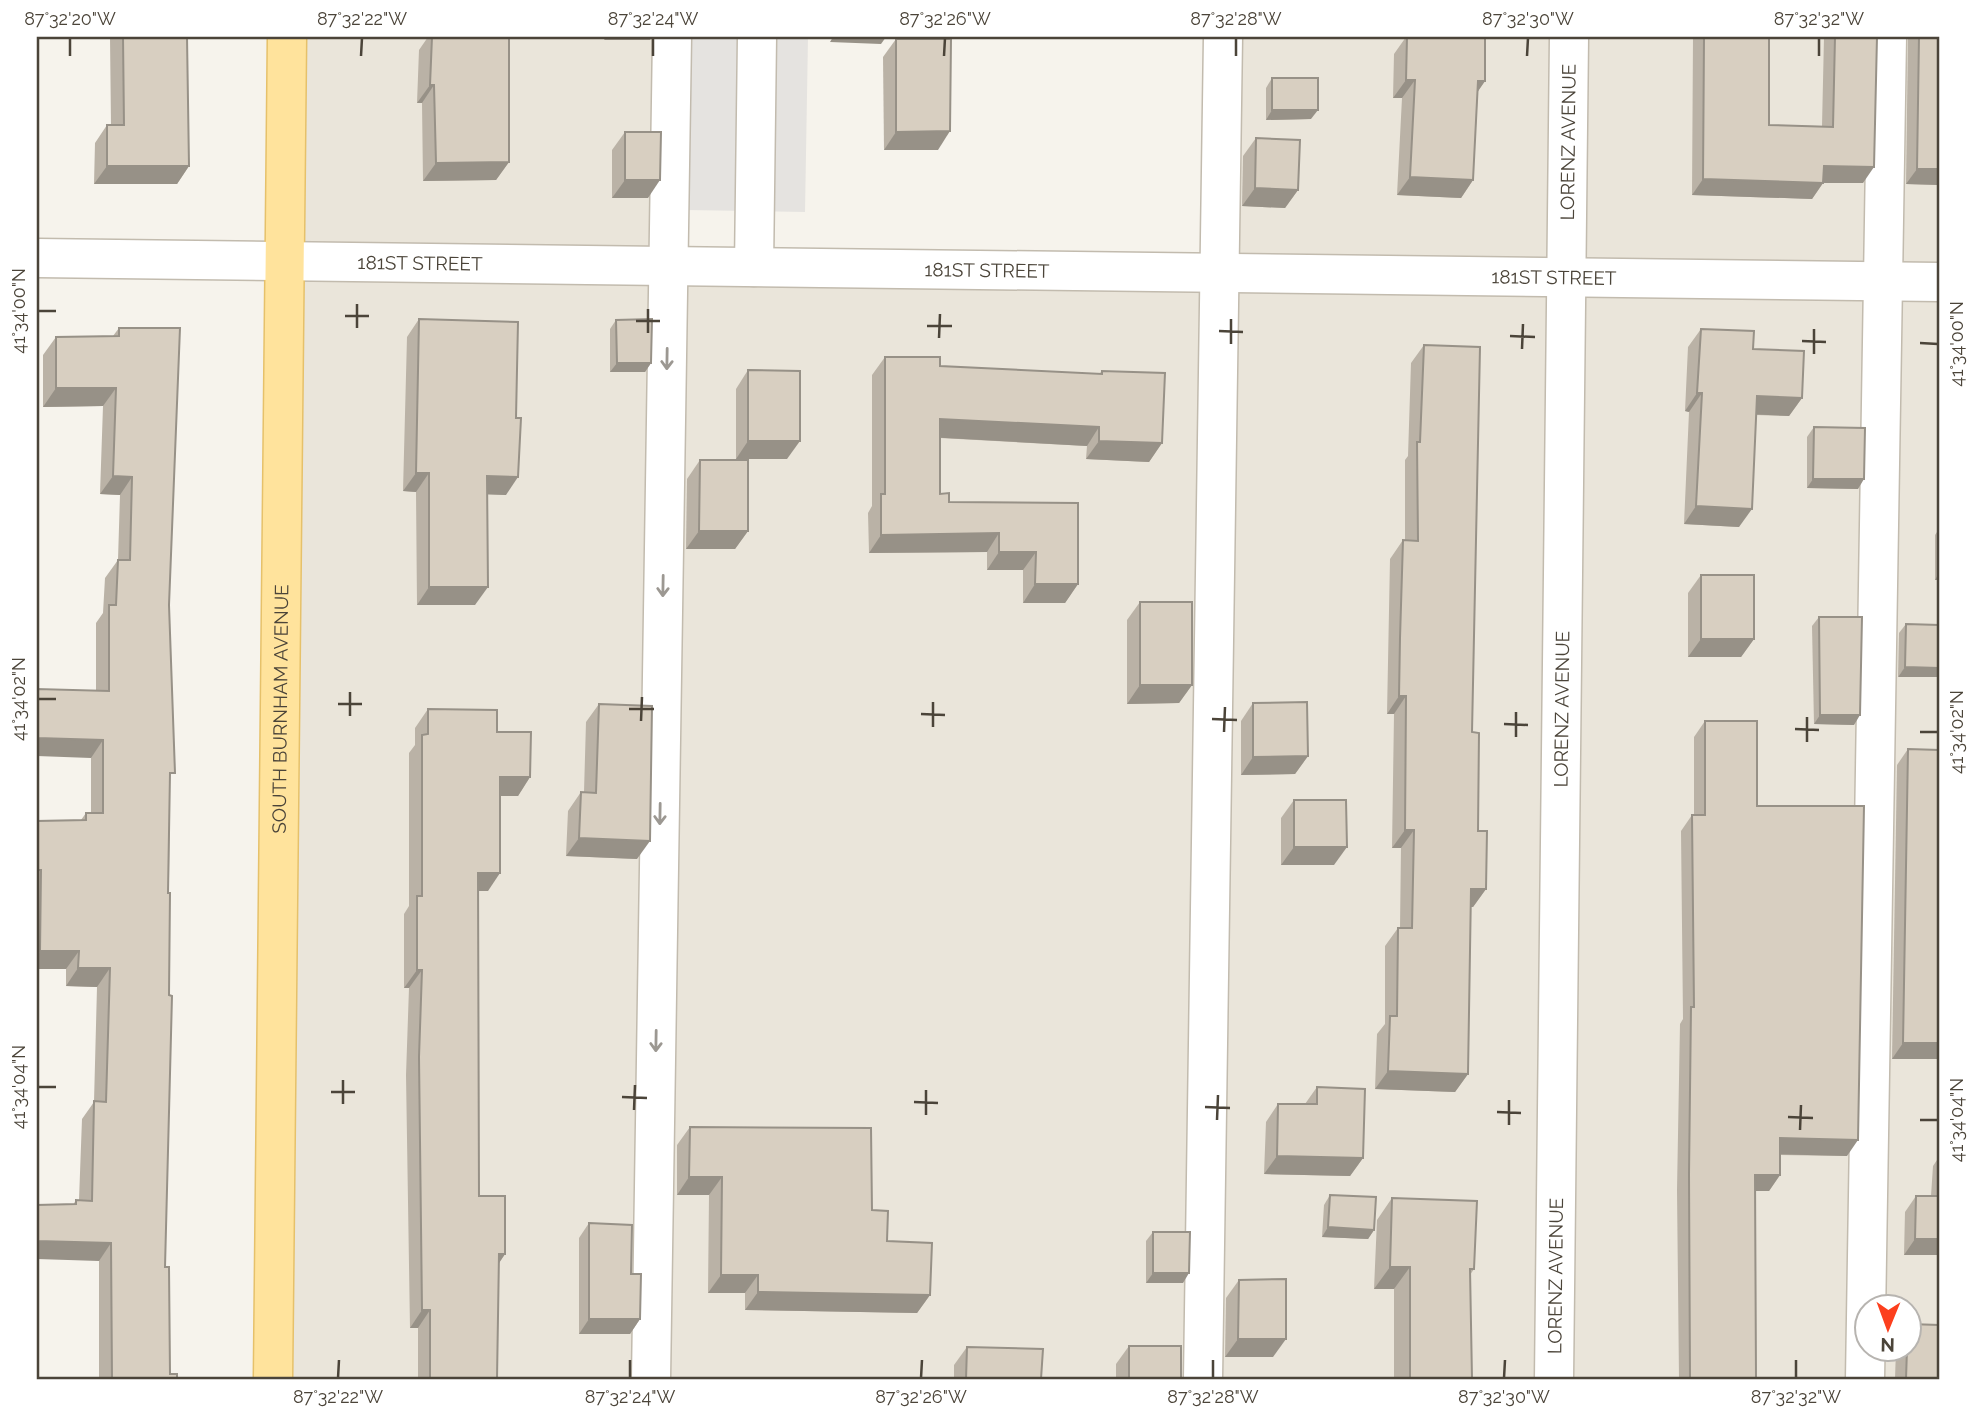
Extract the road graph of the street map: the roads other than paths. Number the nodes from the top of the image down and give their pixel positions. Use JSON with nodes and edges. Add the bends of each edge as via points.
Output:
{"nodes":[{"id":1,"x":287,"y":37,"type":"edge"},
{"id":2,"x":672,"y":37,"type":"edge"},
{"id":3,"x":757,"y":37,"type":"edge"},
{"id":4,"x":1223,"y":37,"type":"edge"},
{"id":5,"x":1569,"y":37,"type":"edge"},
{"id":6,"x":1887,"y":37,"type":"edge"},
{"id":7,"x":37,"y":258,"type":"edge"},
{"id":8,"x":285,"y":261,"type":"junction"},
{"id":9,"x":668,"y":266,"type":"junction"},
{"id":10,"x":754,"y":267,"type":"junction"},
{"id":11,"x":1220,"y":273,"type":"junction"},
{"id":12,"x":1567,"y":277,"type":"junction"},
{"id":13,"x":1884,"y":281,"type":"junction"},
{"id":14,"x":1939,"y":282,"type":"edge"},
{"id":15,"x":273,"y":1379,"type":"edge"},
{"id":16,"x":651,"y":1379,"type":"edge"},
{"id":17,"x":1203,"y":1379,"type":"edge"},
{"id":18,"x":1554,"y":1379,"type":"edge"},
{"id":19,"x":1865,"y":1379,"type":"edge"}],
"edges":[{"from":1,"to":8,"type":"main road","name":"SOUTH BURNHAM AVENUE"},
{"from":2,"to":9,"type":"street"},
{"from":3,"to":10,"type":"street"},
{"from":4,"to":11,"type":"street"},
{"from":5,"to":12,"type":"street","name":"LORENZ AVENUE"},
{"from":6,"to":13,"type":"street"},
{"from":7,"to":8,"type":"street","name":"181ST STREET"},
{"from":8,"to":9,"type":"street","name":"181ST STREET"},
{"from":8,"to":15,"type":"main road","name":"SOUTH BURNHAM AVENUE"},
{"from":9,"to":10,"type":"street","name":"181ST STREET"},
{"from":9,"to":16,"type":"street","one_way":true},
{"from":10,"to":11,"type":"street","name":"181ST STREET"},
{"from":11,"to":12,"type":"street","name":"181ST STREET"},
{"from":11,"to":17,"type":"street"},
{"from":12,"to":13,"type":"street","name":"181ST STREET"},
{"from":12,"to":18,"type":"street","name":"LORENZ AVENUE"},
{"from":13,"to":14,"type":"street","name":"181ST STREET"},
{"from":13,"to":19,"type":"street"}]}
